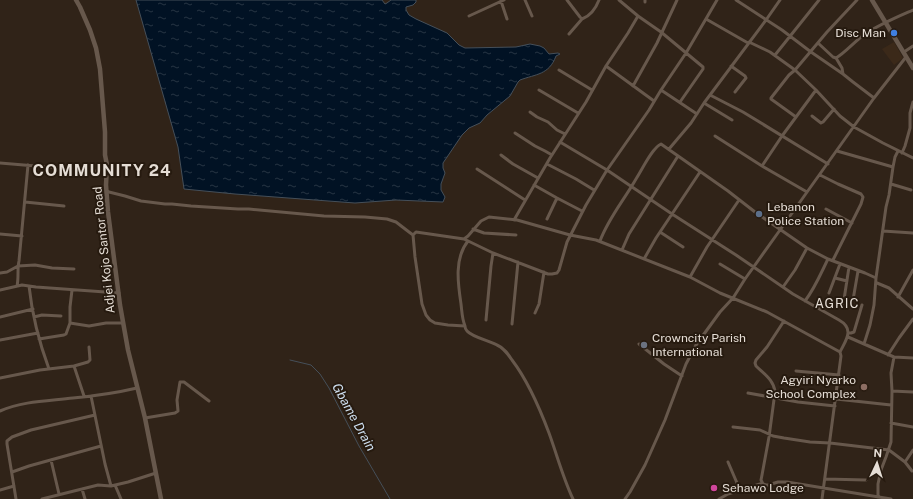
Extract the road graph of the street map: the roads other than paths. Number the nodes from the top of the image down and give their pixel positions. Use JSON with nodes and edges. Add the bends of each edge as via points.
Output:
{"nodes":[{"id":1,"x":76,"y":0,"type":"edge"},
{"id":2,"x":525,"y":0,"type":"edge"},
{"id":3,"x":567,"y":0,"type":"edge"},
{"id":4,"x":599,"y":0,"type":"edge"},
{"id":5,"x":619,"y":0,"type":"edge"},
{"id":6,"x":677,"y":0,"type":"edge"},
{"id":7,"x":717,"y":0,"type":"edge"},
{"id":8,"x":736,"y":0,"type":"edge"},
{"id":9,"x":780,"y":0,"type":"edge"},
{"id":10,"x":819,"y":0,"type":"edge"},
{"id":11,"x":857,"y":0,"type":"edge"},
{"id":12,"x":872,"y":0,"type":"edge"},
{"id":13,"x":502,"y":1,"type":"edge"},
{"id":14,"x":742,"y":1,"type":"edge"},
{"id":15,"x":913,"y":10,"type":"edge"},
{"id":16,"x":469,"y":16,"type":"dead end"},
{"id":17,"x":532,"y":16,"type":"dead end"},
{"id":18,"x":638,"y":16,"type":"junction"},
{"id":19,"x":507,"y":19,"type":"dead end"},
{"id":20,"x":582,"y":19,"type":"junction"},
{"id":21,"x":706,"y":19,"type":"junction"},
{"id":22,"x":766,"y":20,"type":"junction"},
{"id":23,"x":886,"y":23,"type":"junction"},
{"id":24,"x":661,"y":32,"type":"junction"},
{"id":25,"x":569,"y":34,"type":"dead end"},
{"id":26,"x":790,"y":36,"type":"junction"},
{"id":27,"x":748,"y":43,"type":"junction"},
{"id":28,"x":818,"y":43,"type":"junction"},
{"id":29,"x":913,"y":46,"type":"edge"},
{"id":30,"x":811,"y":52,"type":"junction"},
{"id":31,"x":686,"y":53,"type":"junction"},
{"id":32,"x":775,"y":55,"type":"junction"},
{"id":33,"x":905,"y":55,"type":"junction"},
{"id":34,"x":836,"y":58,"type":"junction"},
{"id":35,"x":606,"y":66,"type":"junction"},
{"id":36,"x":731,"y":66,"type":"junction"},
{"id":37,"x":913,"y":68,"type":"edge"},
{"id":38,"x":559,"y":70,"type":"dead end"},
{"id":39,"x":795,"y":70,"type":"junction"},
{"id":40,"x":843,"y":74,"type":"junction"},
{"id":41,"x":633,"y":86,"type":"junction"},
{"id":42,"x":539,"y":90,"type":"dead end"},
{"id":43,"x":592,"y":90,"type":"junction"},
{"id":44,"x":661,"y":90,"type":"junction"},
{"id":45,"x":816,"y":90,"type":"junction"},
{"id":46,"x":735,"y":92,"type":"dead end"},
{"id":47,"x":710,"y":95,"type":"junction"},
{"id":48,"x":874,"y":98,"type":"junction"},
{"id":49,"x":654,"y":101,"type":"junction"},
{"id":50,"x":680,"y":102,"type":"junction"},
{"id":51,"x":913,"y":102,"type":"edge"},
{"id":52,"x":704,"y":104,"type":"junction"},
{"id":53,"x":834,"y":110,"type":"junction"},
{"id":54,"x":530,"y":112,"type":"dead end"},
{"id":55,"x":578,"y":113,"type":"junction"},
{"id":56,"x":697,"y":114,"type":"junction"},
{"id":57,"x":812,"y":116,"type":"dead end"},
{"id":58,"x":796,"y":117,"type":"junction"},
{"id":59,"x":732,"y":120,"type":"dead end"},
{"id":60,"x":854,"y":128,"type":"junction"},
{"id":61,"x":516,"y":133,"type":"dead end"},
{"id":62,"x":564,"y":134,"type":"junction"},
{"id":63,"x":715,"y":136,"type":"dead end"},
{"id":64,"x":782,"y":136,"type":"junction"},
{"id":65,"x":560,"y":142,"type":"junction"},
{"id":66,"x":669,"y":149,"type":"junction"},
{"id":67,"x":837,"y":151,"type":"junction"},
{"id":68,"x":900,"y":152,"type":"junction"},
{"id":69,"x":501,"y":155,"type":"dead end"},
{"id":70,"x":552,"y":155,"type":"junction"},
{"id":71,"x":678,"y":156,"type":"junction"},
{"id":72,"x":913,"y":158,"type":"edge"},
{"id":73,"x":0,"y":163,"type":"edge"},
{"id":74,"x":547,"y":164,"type":"junction"},
{"id":75,"x":828,"y":164,"type":"junction"},
{"id":76,"x":28,"y":165,"type":"junction"},
{"id":77,"x":762,"y":166,"type":"junction"},
{"id":78,"x":893,"y":167,"type":"junction"},
{"id":79,"x":478,"y":169,"type":"dead end"},
{"id":80,"x":607,"y":170,"type":"junction"},
{"id":81,"x":107,"y":172,"type":"junction"},
{"id":82,"x":700,"y":172,"type":"junction"},
{"id":83,"x":820,"y":175,"type":"junction"},
{"id":84,"x":538,"y":178,"type":"junction"},
{"id":85,"x":891,"y":184,"type":"junction"},
{"id":86,"x":534,"y":185,"type":"junction"},
{"id":87,"x":632,"y":186,"type":"junction"},
{"id":88,"x":594,"y":190,"type":"junction"},
{"id":89,"x":911,"y":190,"type":"dead end"},
{"id":90,"x":107,"y":191,"type":"junction"},
{"id":91,"x":808,"y":192,"type":"junction"},
{"id":92,"x":557,"y":198,"type":"junction"},
{"id":93,"x":651,"y":199,"type":"junction"},
{"id":94,"x":525,"y":200,"type":"junction"},
{"id":95,"x":739,"y":200,"type":"junction"},
{"id":96,"x":25,"y":202,"type":"junction"},
{"id":97,"x":64,"y":206,"type":"dead end"},
{"id":98,"x":826,"y":209,"type":"dead end"},
{"id":99,"x":582,"y":211,"type":"junction"},
{"id":100,"x":672,"y":214,"type":"junction"},
{"id":101,"x":547,"y":219,"type":"dead end"},
{"id":102,"x":514,"y":220,"type":"junction"},
{"id":103,"x":852,"y":223,"type":"junction"},
{"id":104,"x":473,"y":230,"type":"junction"},
{"id":105,"x":780,"y":230,"type":"junction"},
{"id":106,"x":883,"y":231,"type":"junction"},
{"id":107,"x":660,"y":232,"type":"junction"},
{"id":108,"x":0,"y":234,"type":"edge"},
{"id":109,"x":913,"y":234,"type":"edge"},
{"id":110,"x":413,"y":235,"type":"junction"},
{"id":111,"x":516,"y":235,"type":"dead end"},
{"id":112,"x":22,"y":236,"type":"junction"},
{"id":113,"x":570,"y":236,"type":"junction"},
{"id":114,"x":464,"y":239,"type":"junction"},
{"id":115,"x":712,"y":240,"type":"junction"},
{"id":116,"x":468,"y":241,"type":"junction"},
{"id":117,"x":600,"y":241,"type":"junction"},
{"id":118,"x":683,"y":247,"type":"dead end"},
{"id":119,"x":807,"y":248,"type":"junction"},
{"id":120,"x":622,"y":250,"type":"junction"},
{"id":121,"x":493,"y":253,"type":"junction"},
{"id":122,"x":644,"y":259,"type":"junction"},
{"id":123,"x":828,"y":259,"type":"junction"},
{"id":124,"x":833,"y":260,"type":"junction"},
{"id":125,"x":518,"y":262,"type":"junction"},
{"id":126,"x":720,"y":264,"type":"dead end"},
{"id":127,"x":840,"y":264,"type":"junction"},
{"id":128,"x":18,"y":266,"type":"junction"},
{"id":129,"x":849,"y":266,"type":"junction"},
{"id":130,"x":754,"y":267,"type":"junction"},
{"id":131,"x":74,"y":269,"type":"dead end"},
{"id":132,"x":913,"y":270,"type":"edge"},
{"id":133,"x":858,"y":271,"type":"junction"},
{"id":134,"x":544,"y":272,"type":"junction"},
{"id":135,"x":0,"y":273,"type":"edge"},
{"id":136,"x":690,"y":277,"type":"junction"},
{"id":137,"x":911,"y":277,"type":"edge"},
{"id":138,"x":835,"y":278,"type":"junction"},
{"id":139,"x":876,"y":278,"type":"junction"},
{"id":140,"x":745,"y":279,"type":"junction"},
{"id":141,"x":846,"y":281,"type":"junction"},
{"id":142,"x":877,"y":283,"type":"junction"},
{"id":143,"x":17,"y":286,"type":"junction"},
{"id":144,"x":29,"y":286,"type":"junction"},
{"id":145,"x":783,"y":287,"type":"junction"},
{"id":146,"x":0,"y":290,"type":"edge"},
{"id":147,"x":72,"y":290,"type":"junction"},
{"id":148,"x":119,"y":293,"type":"junction"},
{"id":149,"x":829,"y":293,"type":"dead end"},
{"id":150,"x":898,"y":296,"type":"junction"},
{"id":151,"x":734,"y":298,"type":"junction"},
{"id":152,"x":853,"y":300,"type":"dead end"},
{"id":153,"x":805,"y":301,"type":"junction"},
{"id":154,"x":862,"y":305,"type":"dead end"},
{"id":155,"x":843,"y":306,"type":"dead end"},
{"id":156,"x":33,"y":309,"type":"junction"},
{"id":157,"x":913,"y":309,"type":"edge"},
{"id":158,"x":535,"y":313,"type":"dead end"},
{"id":159,"x":61,"y":316,"type":"dead end"},
{"id":160,"x":0,"y":317,"type":"edge"},
{"id":161,"x":34,"y":317,"type":"junction"},
{"id":162,"x":913,"y":319,"type":"edge"},
{"id":163,"x":486,"y":320,"type":"dead end"},
{"id":164,"x":784,"y":321,"type":"junction"},
{"id":165,"x":70,"y":323,"type":"junction"},
{"id":166,"x":123,"y":323,"type":"junction"},
{"id":167,"x":512,"y":324,"type":"dead end"},
{"id":168,"x":465,"y":326,"type":"junction"},
{"id":169,"x":38,"y":333,"type":"junction"},
{"id":170,"x":848,"y":335,"type":"junction"},
{"id":171,"x":39,"y":339,"type":"junction"},
{"id":172,"x":0,"y":340,"type":"edge"},
{"id":173,"x":639,"y":344,"type":"dead end"},
{"id":174,"x":864,"y":344,"type":"junction"},
{"id":175,"x":89,"y":347,"type":"dead end"},
{"id":176,"x":840,"y":352,"type":"junction"},
{"id":177,"x":888,"y":355,"type":"junction"},
{"id":178,"x":894,"y":357,"type":"junction"},
{"id":179,"x":913,"y":358,"type":"edge"},
{"id":180,"x":74,"y":366,"type":"junction"},
{"id":181,"x":49,"y":369,"type":"junction"},
{"id":182,"x":796,"y":371,"type":"dead end"},
{"id":183,"x":839,"y":375,"type":"junction"},
{"id":184,"x":682,"y":376,"type":"junction"},
{"id":185,"x":0,"y":378,"type":"edge"},
{"id":186,"x":137,"y":388,"type":"junction"},
{"id":187,"x":892,"y":391,"type":"junction"},
{"id":188,"x":913,"y":392,"type":"edge"},
{"id":189,"x":748,"y":393,"type":"dead end"},
{"id":190,"x":84,"y":396,"type":"junction"},
{"id":191,"x":91,"y":396,"type":"junction"},
{"id":192,"x":775,"y":398,"type":"junction"},
{"id":193,"x":836,"y":399,"type":"junction"},
{"id":194,"x":209,"y":401,"type":"dead end"},
{"id":195,"x":891,"y":405,"type":"junction"},
{"id":196,"x":835,"y":406,"type":"junction"},
{"id":197,"x":0,"y":410,"type":"edge"},
{"id":198,"x":95,"y":414,"type":"junction"},
{"id":199,"x":145,"y":418,"type":"junction"},
{"id":200,"x":891,"y":423,"type":"junction"},
{"id":201,"x":733,"y":427,"type":"dead end"},
{"id":202,"x":913,"y":427,"type":"edge"},
{"id":203,"x":769,"y":434,"type":"junction"},
{"id":204,"x":830,"y":443,"type":"junction"},
{"id":205,"x":101,"y":446,"type":"junction"},
{"id":206,"x":889,"y":450,"type":"junction"},
{"id":207,"x":913,"y":450,"type":"edge"},
{"id":208,"x":51,"y":460,"type":"junction"},
{"id":209,"x":728,"y":462,"type":"dead end"},
{"id":210,"x":904,"y":462,"type":"junction"},
{"id":211,"x":912,"y":470,"type":"edge"},
{"id":212,"x":12,"y":472,"type":"junction"},
{"id":213,"x":156,"y":473,"type":"junction"},
{"id":214,"x":825,"y":479,"type":"junction"},
{"id":215,"x":866,"y":480,"type":"dead end"},
{"id":216,"x":763,"y":484,"type":"junction"},
{"id":217,"x":115,"y":485,"type":"junction"},
{"id":218,"x":14,"y":486,"type":"junction"},
{"id":219,"x":111,"y":486,"type":"junction"},
{"id":220,"x":824,"y":488,"type":"junction"},
{"id":221,"x":82,"y":489,"type":"junction"},
{"id":222,"x":0,"y":490,"type":"edge"},
{"id":223,"x":740,"y":490,"type":"junction"},
{"id":224,"x":59,"y":494,"type":"junction"},
{"id":225,"x":878,"y":497,"type":"junction"},
{"id":226,"x":50,"y":498,"type":"edge"},
{"id":227,"x":16,"y":499,"type":"edge"},
{"id":228,"x":42,"y":499,"type":"edge"},
{"id":229,"x":86,"y":499,"type":"edge"},
{"id":230,"x":121,"y":499,"type":"edge"},
{"id":231,"x":161,"y":499,"type":"edge"},
{"id":232,"x":573,"y":499,"type":"edge"},
{"id":233,"x":625,"y":499,"type":"edge"},
{"id":234,"x":719,"y":499,"type":"edge"},
{"id":235,"x":822,"y":499,"type":"edge"},
{"id":236,"x":891,"y":499,"type":"edge"}],
"edges":[{"from":1,"to":81,"type":"street","name":"Adjei Kojo Santor Road","via":[[90,30],[99,62]]},
{"from":2,"to":17,"type":"street"},
{"from":3,"to":20,"type":"street"},
{"from":4,"to":20,"type":"street","via":[[589,15]]},
{"from":5,"to":18,"type":"street"},
{"from":6,"to":24,"type":"street"},
{"from":7,"to":21,"type":"street"},
{"from":8,"to":14,"type":"street"},
{"from":9,"to":22,"type":"street"},
{"from":10,"to":26,"type":"street"},
{"from":11,"to":28,"type":"street"},
{"from":12,"to":23,"type":"street"},
{"from":13,"to":16,"type":"street"},
{"from":13,"to":19,"type":"street"},
{"from":14,"to":22,"type":"street"},
{"from":15,"to":23,"type":"street"},
{"from":18,"to":24,"type":"street"},
{"from":18,"to":35,"type":"street"},
{"from":20,"to":25,"type":"street"},
{"from":21,"to":27,"type":"street"},
{"from":21,"to":31,"type":"street"},
{"from":22,"to":26,"type":"street"},
{"from":22,"to":27,"type":"street"},
{"from":23,"to":33,"type":"street"},
{"from":23,"to":34,"type":"street","via":[[864,35]]},
{"from":24,"to":31,"type":"street"},
{"from":24,"to":41,"type":"street"},
{"from":26,"to":30,"type":"street"},
{"from":26,"to":32,"type":"street"},
{"from":27,"to":32,"type":"street"},
{"from":27,"to":36,"type":"street"},
{"from":28,"to":30,"type":"street"},
{"from":28,"to":34,"type":"street"},
{"from":29,"to":33,"type":"street"},
{"from":30,"to":39,"type":"street"},
{"from":30,"to":40,"type":"street"},
{"from":31,"to":44,"type":"street"},
{"from":31,"to":50,"type":"street","via":[[703,69]]},
{"from":32,"to":39,"type":"street"},
{"from":33,"to":37,"type":"street"},
{"from":33,"to":48,"type":"street"},
{"from":34,"to":40,"type":"street"},
{"from":35,"to":41,"type":"street"},
{"from":35,"to":43,"type":"street"},
{"from":36,"to":46,"type":"street","via":[[746,76]]},
{"from":36,"to":47,"type":"street"},
{"from":38,"to":43,"type":"street"},
{"from":39,"to":45,"type":"street"},
{"from":39,"to":58,"type":"street","via":[[771,98]]},
{"from":40,"to":48,"type":"street"},
{"from":41,"to":49,"type":"street"},
{"from":42,"to":55,"type":"street"},
{"from":43,"to":55,"type":"street"},
{"from":44,"to":49,"type":"street"},
{"from":44,"to":50,"type":"street"},
{"from":45,"to":53,"type":"street"},
{"from":45,"to":58,"type":"street"},
{"from":47,"to":52,"type":"street"},
{"from":47,"to":64,"type":"street"},
{"from":48,"to":60,"type":"street"},
{"from":49,"to":80,"type":"street"},
{"from":50,"to":56,"type":"street"},
{"from":51,"to":68,"type":"street","via":[[910,128],[905,146]]},
{"from":52,"to":56,"type":"street"},
{"from":52,"to":59,"type":"street"},
{"from":53,"to":57,"type":"street","via":[[821,123]]},
{"from":53,"to":60,"type":"street"},
{"from":54,"to":62,"type":"street"},
{"from":55,"to":62,"type":"street"},
{"from":56,"to":66,"type":"street"},
{"from":58,"to":64,"type":"street"},
{"from":60,"to":67,"type":"street"},
{"from":60,"to":68,"type":"street"},
{"from":61,"to":70,"type":"street"},
{"from":62,"to":65,"type":"street"},
{"from":63,"to":77,"type":"street"},
{"from":64,"to":75,"type":"street"},
{"from":64,"to":77,"type":"street"},
{"from":65,"to":70,"type":"street"},
{"from":65,"to":80,"type":"street"},
{"from":66,"to":71,"type":"street"},
{"from":66,"to":87,"type":"street","via":[[659,144]]},
{"from":67,"to":75,"type":"street"},
{"from":67,"to":78,"type":"street"},
{"from":68,"to":72,"type":"street"},
{"from":68,"to":78,"type":"street"},
{"from":69,"to":84,"type":"street"},
{"from":70,"to":74,"type":"street"},
{"from":71,"to":82,"type":"street"},
{"from":71,"to":93,"type":"street"},
{"from":73,"to":76,"type":"street"},
{"from":74,"to":84,"type":"street"},
{"from":74,"to":88,"type":"street"},
{"from":75,"to":83,"type":"street"},
{"from":76,"to":81,"type":"street"},
{"from":76,"to":96,"type":"street"},
{"from":77,"to":91,"type":"street"},
{"from":78,"to":85,"type":"street"},
{"from":79,"to":94,"type":"street"},
{"from":80,"to":87,"type":"street"},
{"from":80,"to":88,"type":"street"},
{"from":81,"to":90,"type":"street","name":"Adjei Kojo Santor Road"},
{"from":82,"to":95,"type":"street"},
{"from":82,"to":100,"type":"street"},
{"from":83,"to":91,"type":"street"},
{"from":83,"to":103,"type":"street","via":[[862,195],[861,204]]},
{"from":84,"to":86,"type":"street"},
{"from":85,"to":89,"type":"street"},
{"from":85,"to":106,"type":"street"},
{"from":86,"to":92,"type":"street"},
{"from":86,"to":94,"type":"street"},
{"from":87,"to":93,"type":"street"},
{"from":87,"to":117,"type":"street"},
{"from":88,"to":99,"type":"street"},
{"from":90,"to":110,"type":"street","via":[[141,201],[165,204],[387,219],[396,222]]},
{"from":90,"to":148,"type":"street","name":"Adjei Kojo Santor Road"},
{"from":91,"to":105,"type":"street"},
{"from":92,"to":99,"type":"street"},
{"from":92,"to":101,"type":"street"},
{"from":93,"to":100,"type":"street"},
{"from":93,"to":120,"type":"street"},
{"from":94,"to":102,"type":"street"},
{"from":95,"to":105,"type":"street"},
{"from":95,"to":115,"type":"street"},
{"from":96,"to":97,"type":"street"},
{"from":96,"to":112,"type":"street"},
{"from":98,"to":103,"type":"street"},
{"from":99,"to":113,"type":"street"},
{"from":100,"to":107,"type":"street"},
{"from":100,"to":115,"type":"street"},
{"from":102,"to":104,"type":"street","via":[[489,217]]},
{"from":102,"to":113,"type":"street"},
{"from":103,"to":124,"type":"street"},
{"from":104,"to":111,"type":"street"},
{"from":104,"to":114,"type":"street"},
{"from":105,"to":119,"type":"street"},
{"from":105,"to":130,"type":"street"},
{"from":106,"to":109,"type":"street"},
{"from":106,"to":139,"type":"street"},
{"from":107,"to":118,"type":"street"},
{"from":107,"to":122,"type":"street"},
{"from":108,"to":112,"type":"street"},
{"from":110,"to":114,"type":"street","via":[[420,232]]},
{"from":110,"to":168,"type":"street","via":[[422,304],[426,315],[435,323]]},
{"from":112,"to":128,"type":"street"},
{"from":113,"to":117,"type":"street"},
{"from":113,"to":134,"type":"street","via":[[557,273]]},
{"from":114,"to":116,"type":"street"},
{"from":115,"to":130,"type":"street"},
{"from":115,"to":136,"type":"street"},
{"from":116,"to":121,"type":"street"},
{"from":116,"to":168,"type":"street","via":[[460,256],[458,278]]},
{"from":117,"to":120,"type":"street"},
{"from":119,"to":123,"type":"street"},
{"from":119,"to":145,"type":"street"},
{"from":120,"to":122,"type":"street"},
{"from":121,"to":125,"type":"street"},
{"from":121,"to":163,"type":"street"},
{"from":122,"to":136,"type":"street"},
{"from":123,"to":124,"type":"street"},
{"from":123,"to":153,"type":"street"},
{"from":124,"to":127,"type":"street"},
{"from":125,"to":134,"type":"street"},
{"from":125,"to":167,"type":"street"},
{"from":126,"to":140,"type":"street"},
{"from":127,"to":129,"type":"street"},
{"from":127,"to":138,"type":"street"},
{"from":128,"to":131,"type":"street"},
{"from":128,"to":135,"type":"street"},
{"from":128,"to":143,"type":"street"},
{"from":129,"to":133,"type":"street"},
{"from":129,"to":141,"type":"street"},
{"from":130,"to":140,"type":"street"},
{"from":130,"to":145,"type":"street"},
{"from":132,"to":137,"type":"street"},
{"from":133,"to":139,"type":"street"},
{"from":133,"to":152,"type":"street"},
{"from":134,"to":158,"type":"street"},
{"from":136,"to":151,"type":"street"},
{"from":137,"to":150,"type":"street"},
{"from":138,"to":141,"type":"street"},
{"from":138,"to":149,"type":"street"},
{"from":139,"to":142,"type":"street"},
{"from":140,"to":151,"type":"street"},
{"from":141,"to":155,"type":"street"},
{"from":142,"to":150,"type":"street","via":[[889,288]]},
{"from":142,"to":174,"type":"street","via":[[872,317]]},
{"from":143,"to":144,"type":"street"},
{"from":143,"to":146,"type":"street"},
{"from":144,"to":147,"type":"street"},
{"from":144,"to":156,"type":"street"},
{"from":145,"to":153,"type":"street"},
{"from":147,"to":148,"type":"street"},
{"from":147,"to":165,"type":"street"},
{"from":148,"to":166,"type":"street","name":"Adjei Kojo Santor Road"},
{"from":150,"to":157,"type":"street"},
{"from":151,"to":164,"type":"street"},
{"from":151,"to":184,"type":"street","via":[[720,312],[696,345]]},
{"from":153,"to":170,"type":"street","via":[[843,322],[848,328]]},
{"from":154,"to":170,"type":"street","via":[[854,332]]},
{"from":156,"to":160,"type":"street"},
{"from":156,"to":161,"type":"street"},
{"from":159,"to":161,"type":"street"},
{"from":161,"to":169,"type":"street"},
{"from":162,"to":177,"type":"street"},
{"from":164,"to":176,"type":"street"},
{"from":164,"to":192,"type":"street","via":[[755,363],[775,387]]},
{"from":165,"to":166,"type":"street","via":[[89,326]]},
{"from":165,"to":171,"type":"street","via":[[66,334]]},
{"from":166,"to":186,"type":"street","name":"Adjei Kojo Santor Road"},
{"from":168,"to":232,"type":"street","via":[[471,334],[502,348],[513,360],[543,417]]},
{"from":169,"to":171,"type":"street"},
{"from":169,"to":172,"type":"street"},
{"from":170,"to":174,"type":"street"},
{"from":170,"to":176,"type":"street"},
{"from":171,"to":181,"type":"street"},
{"from":173,"to":184,"type":"street"},
{"from":174,"to":177,"type":"street"},
{"from":175,"to":180,"type":"street","via":[[90,360]]},
{"from":176,"to":183,"type":"street"},
{"from":177,"to":178,"type":"street"},
{"from":178,"to":179,"type":"street"},
{"from":178,"to":187,"type":"street","via":[[891,373]]},
{"from":180,"to":181,"type":"street"},
{"from":180,"to":190,"type":"street"},
{"from":181,"to":185,"type":"street"},
{"from":182,"to":183,"type":"street"},
{"from":183,"to":193,"type":"street"},
{"from":184,"to":233,"type":"street","via":[[648,459]]},
{"from":186,"to":191,"type":"street"},
{"from":186,"to":199,"type":"street","name":"Adjei Kojo Santor Road"},
{"from":187,"to":188,"type":"street"},
{"from":187,"to":195,"type":"street"},
{"from":189,"to":192,"type":"street"},
{"from":190,"to":191,"type":"street"},
{"from":190,"to":197,"type":"street","via":[[40,401]]},
{"from":191,"to":198,"type":"street"},
{"from":192,"to":196,"type":"street"},
{"from":192,"to":203,"type":"street"},
{"from":193,"to":195,"type":"street"},
{"from":193,"to":196,"type":"street"},
{"from":194,"to":199,"type":"street","via":[[184,382],[180,382],[178,411]]},
{"from":195,"to":200,"type":"street"},
{"from":196,"to":204,"type":"street"},
{"from":198,"to":205,"type":"street"},
{"from":198,"to":212,"type":"street","via":[[9,438],[7,444]]},
{"from":199,"to":213,"type":"street","name":"Adjei Kojo Santor Road"},
{"from":200,"to":202,"type":"street"},
{"from":200,"to":206,"type":"street"},
{"from":201,"to":203,"type":"street","via":[[760,430]]},
{"from":203,"to":204,"type":"street"},
{"from":203,"to":216,"type":"street","via":[[761,480]]},
{"from":204,"to":206,"type":"street"},
{"from":204,"to":214,"type":"street"},
{"from":205,"to":208,"type":"street"},
{"from":205,"to":219,"type":"street"},
{"from":206,"to":210,"type":"street"},
{"from":206,"to":225,"type":"street","via":[[881,470]]},
{"from":207,"to":210,"type":"street"},
{"from":208,"to":212,"type":"street"},
{"from":208,"to":224,"type":"street"},
{"from":209,"to":223,"type":"street"},
{"from":210,"to":211,"type":"street"},
{"from":212,"to":218,"type":"street"},
{"from":213,"to":217,"type":"street"},
{"from":213,"to":231,"type":"street","name":"Adjei Kojo Santor Road"},
{"from":214,"to":215,"type":"street"},
{"from":214,"to":220,"type":"street"},
{"from":216,"to":220,"type":"street","via":[[787,482]]},
{"from":216,"to":223,"type":"street"},
{"from":217,"to":219,"type":"street"},
{"from":217,"to":230,"type":"street"},
{"from":218,"to":222,"type":"street"},
{"from":218,"to":227,"type":"street"},
{"from":219,"to":221,"type":"street","via":[[98,485]]},
{"from":220,"to":225,"type":"street"},
{"from":220,"to":235,"type":"street"},
{"from":221,"to":224,"type":"street"},
{"from":221,"to":229,"type":"street"},
{"from":223,"to":234,"type":"street"},
{"from":224,"to":226,"type":"street"},
{"from":225,"to":236,"type":"street"},
{"from":226,"to":228,"type":"street"}]}
